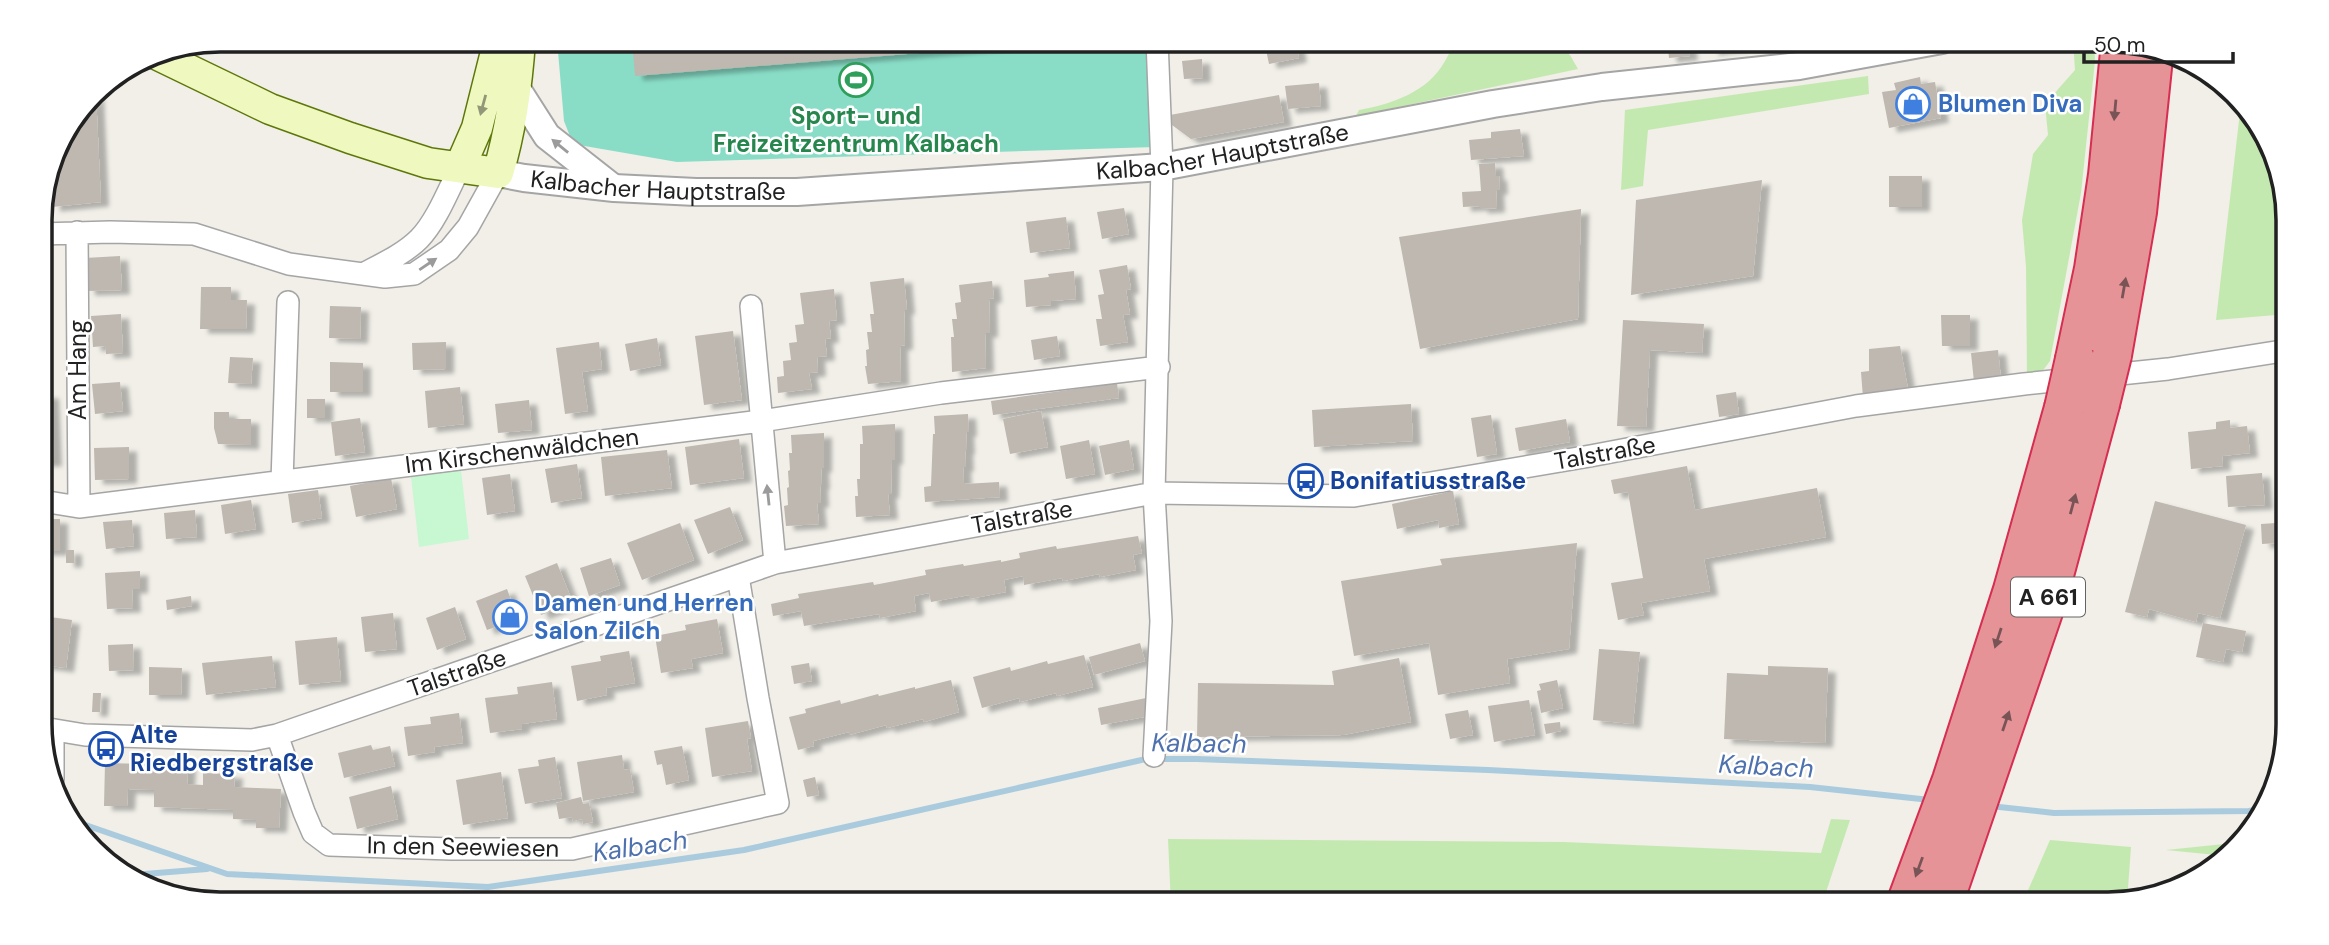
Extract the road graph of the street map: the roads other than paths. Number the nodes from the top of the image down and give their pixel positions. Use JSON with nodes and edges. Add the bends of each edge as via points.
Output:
{"nodes":[{"id":1,"x":496,"y":52,"type":"edge"},
{"id":2,"x":519,"y":52,"type":"edge"},
{"id":3,"x":1157,"y":52,"type":"edge"},
{"id":4,"x":1876,"y":52,"type":"edge"},
{"id":5,"x":2120,"y":53,"type":"edge"},
{"id":6,"x":2153,"y":59,"type":"edge"},
{"id":7,"x":169,"y":60,"type":"edge"},
{"id":8,"x":517,"y":89,"type":"junction"},
{"id":9,"x":460,"y":167,"type":"junction"},
{"id":10,"x":1162,"y":167,"type":"junction"},
{"id":11,"x":498,"y":173,"type":"junction"},
{"id":12,"x":614,"y":188,"type":"junction"},
{"id":13,"x":77,"y":232,"type":"junction"},
{"id":14,"x":53,"y":233,"type":"edge"},
{"id":15,"x":363,"y":275,"type":"junction"},
{"id":16,"x":288,"y":302,"type":"dead end"},
{"id":17,"x":751,"y":306,"type":"dead end"},
{"id":18,"x":2276,"y":352,"type":"edge"},
{"id":19,"x":2093,"y":357,"type":"junction"},
{"id":20,"x":1159,"y":367,"type":"junction"},
{"id":21,"x":761,"y":421,"type":"junction"},
{"id":22,"x":282,"y":481,"type":"junction"},
{"id":23,"x":1154,"y":493,"type":"junction"},
{"id":24,"x":52,"y":503,"type":"edge"},
{"id":25,"x":79,"y":508,"type":"junction"},
{"id":26,"x":775,"y":563,"type":"junction"},
{"id":27,"x":738,"y":576,"type":"junction"},
{"id":28,"x":53,"y":730,"type":"edge"},
{"id":29,"x":277,"y":735,"type":"junction"},
{"id":30,"x":1154,"y":756,"type":"dead end"},
{"id":31,"x":1950,"y":833,"type":"junction"},
{"id":32,"x":1913,"y":892,"type":"edge"},
{"id":33,"x":1943,"y":892,"type":"edge"}],
"edges":[{"from":1,"to":9,"type":"main road","one_way":true,"via":[[477,128]]},
{"from":2,"to":8,"type":"main road"},
{"from":3,"to":10,"type":"street"},
{"from":4,"to":10,"type":"street","name":"Kalbacher Hauptstraße","via":[[1799,66],[1493,104]]},
{"from":5,"to":19,"type":"highway","number":"A 661","one_way":true,"via":[[2094,269]]},
{"from":19,"to":6,"type":"highway","number":"A 661","one_way":true,"via":[[2137,212]]},
{"from":7,"to":9,"type":"main road","name":"Kalbacher Hauptstraße","via":[[270,109],[428,163]]},
{"from":8,"to":11,"type":"main road"},
{"from":12,"to":8,"type":"street","one_way":true,"via":[[547,136]]},
{"from":9,"to":11,"type":"main road","name":"Kalbacher Hauptstraße"},
{"from":9,"to":15,"type":"street","via":[[420,239]]},
{"from":10,"to":12,"type":"street","name":"Kalbacher Hauptstraße","via":[[797,192]]},
{"from":10,"to":20,"type":"street"},
{"from":11,"to":12,"type":"street","name":"Kalbacher Hauptstraße"},
{"from":15,"to":11,"type":"street","name":"Kalbacher Hauptstraße","one_way":true,"via":[[414,274],[449,250],[468,228]]},
{"from":13,"to":14,"type":"street","name":"Kalbacher Hauptstraße"},
{"from":13,"to":15,"type":"street","name":"Kalbacher Hauptstraße","via":[[194,234],[289,264]]},
{"from":13,"to":25,"type":"street","name":"Am Hang"},
{"from":16,"to":22,"type":"street"},
{"from":17,"to":21,"type":"street"},
{"from":18,"to":23,"type":"street","name":"Talstraße","via":[[1856,406],[1354,496]]},
{"from":19,"to":31,"type":"highway","number":"A 661","bridge":true,"via":[[2082,406],[2013,590],[1968,783]]},
{"from":20,"to":21,"type":"street","name":"Im Kirschenwäldchen","via":[[941,393]]},
{"from":20,"to":23,"type":"street"},
{"from":21,"to":22,"type":"street","name":"Im Kirschenwäldchen"},
{"from":26,"to":21,"type":"street","one_way":true},
{"from":22,"to":25,"type":"street","name":"Im Kirschenwäldchen"},
{"from":23,"to":26,"type":"street","name":"Talstraße"},
{"from":23,"to":30,"type":"street","via":[[1161,621]]},
{"from":24,"to":25,"type":"street","name":"Im Kirschenwäldchen"},
{"from":26,"to":27,"type":"street","name":"Talstraße"},
{"from":27,"to":29,"type":"street","name":"Talstraße"},
{"from":27,"to":29,"type":"street","name":"In den Seewiesen","via":[[778,803],[572,849],[329,845],[313,833]]},
{"from":28,"to":29,"type":"street","name":"Talstraße","via":[[85,735],[252,740]]},
{"from":31,"to":32,"type":"highway","number":"A 661","one_way":true},
{"from":31,"to":33,"type":"highway","number":"A 661"}]}
